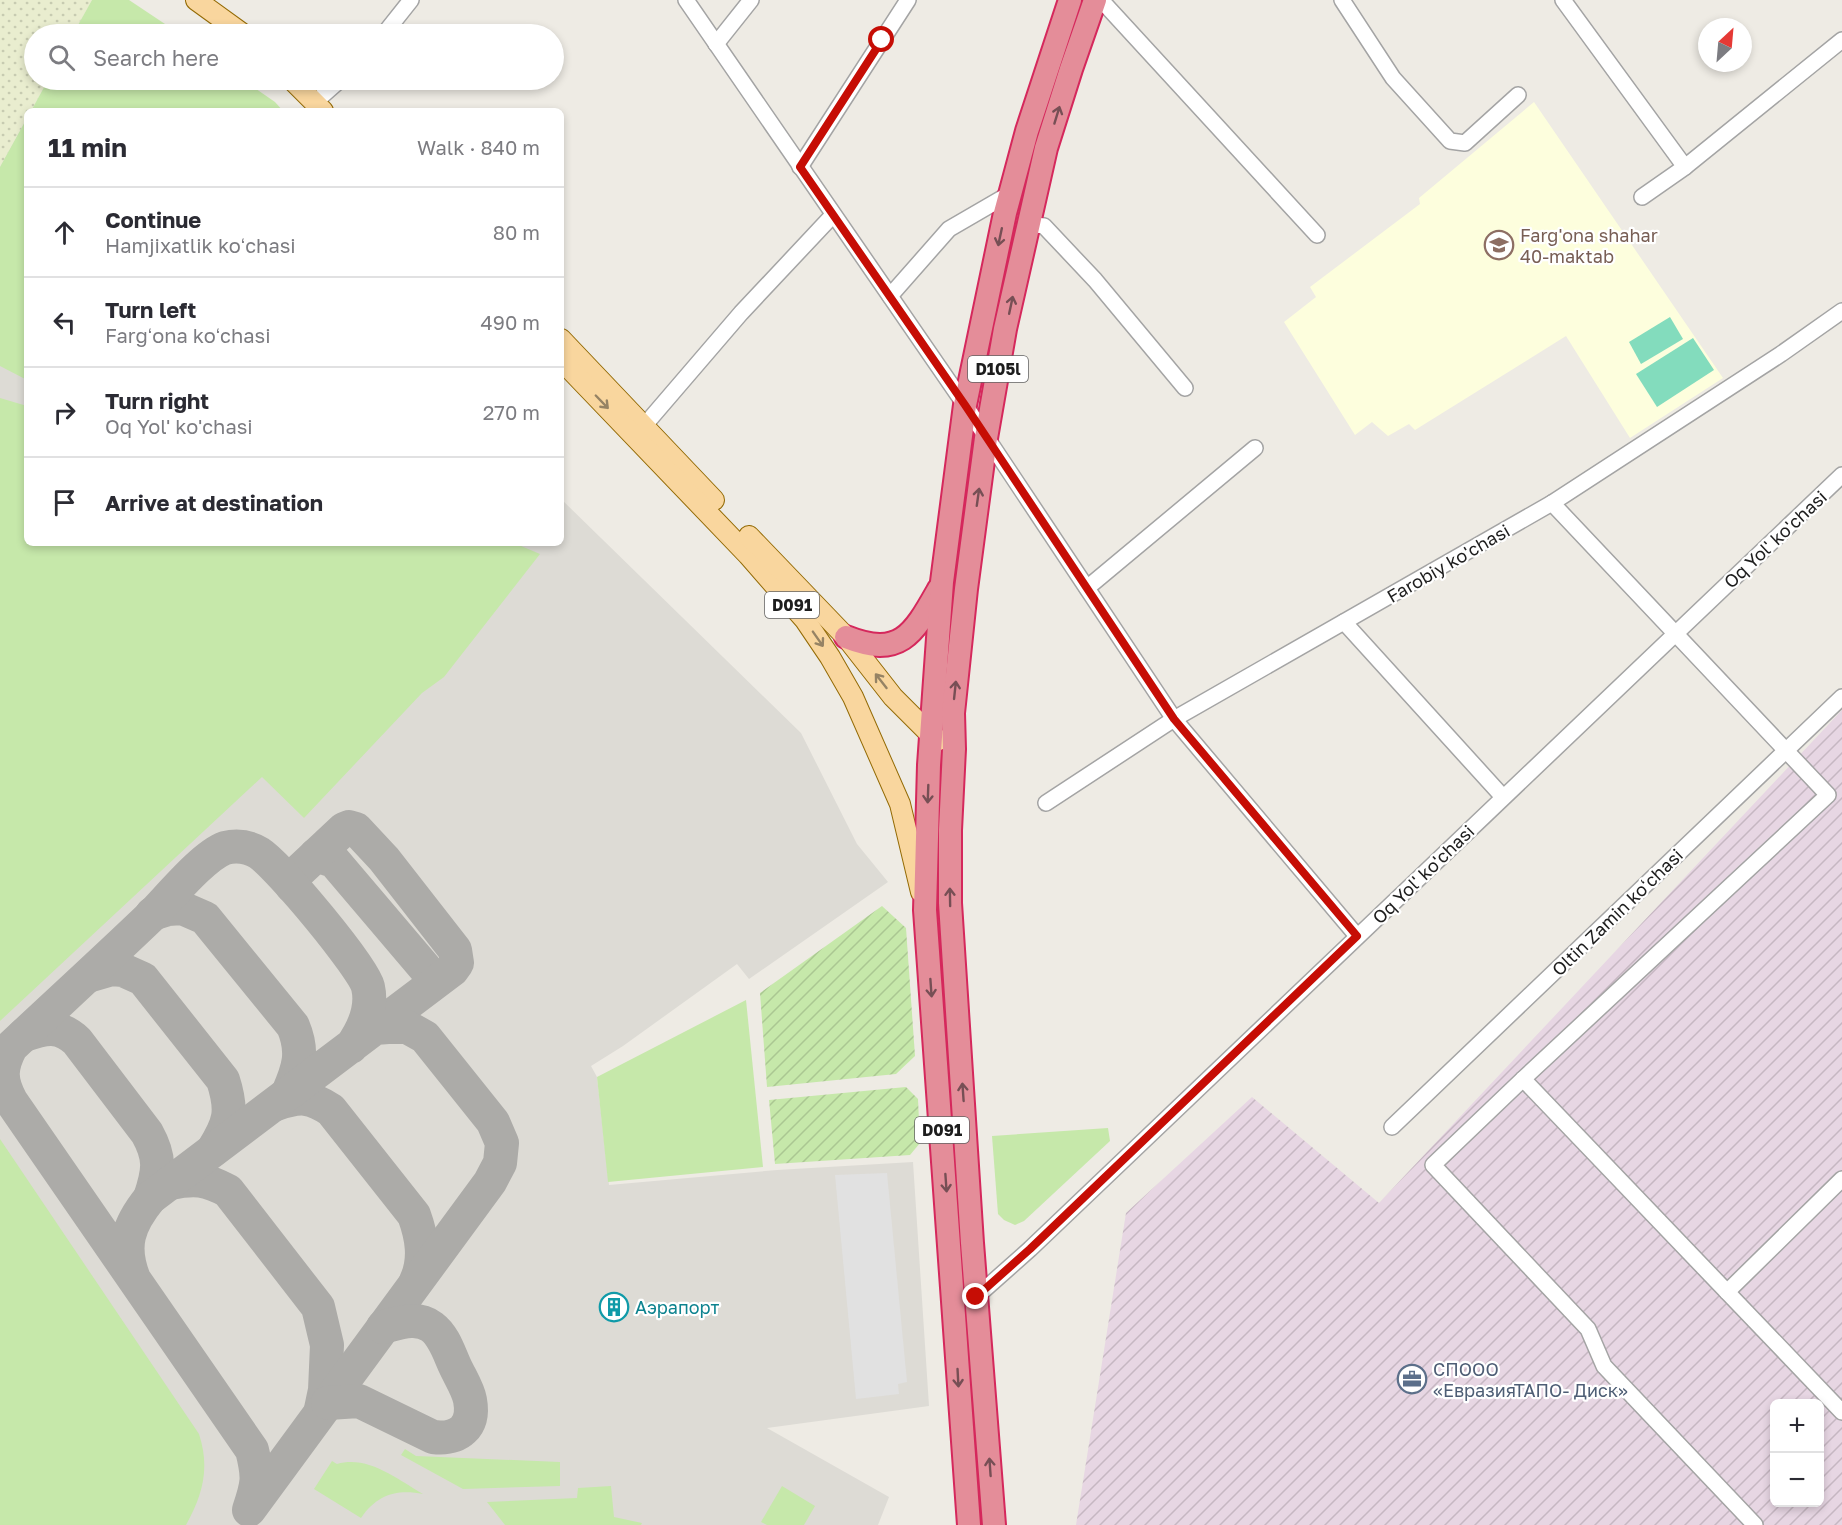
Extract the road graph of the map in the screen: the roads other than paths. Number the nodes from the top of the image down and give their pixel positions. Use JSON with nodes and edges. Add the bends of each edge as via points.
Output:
{"nodes":[{"id":1,"x":411,"y":0,"type":"edge"},
{"id":2,"x":686,"y":0,"type":"edge"},
{"id":3,"x":751,"y":0,"type":"edge"},
{"id":4,"x":908,"y":0,"type":"edge"},
{"id":5,"x":1070,"y":0,"type":"edge"},
{"id":6,"x":1095,"y":0,"type":"edge"},
{"id":7,"x":1101,"y":0,"type":"edge"},
{"id":8,"x":1342,"y":0,"type":"edge"},
{"id":9,"x":1563,"y":0,"type":"edge"},
{"id":10,"x":203,"y":2,"type":"edge"},
{"id":11,"x":230,"y":24,"type":"edge"},
{"id":12,"x":392,"y":24,"type":"edge"},
{"id":13,"x":1842,"y":40,"type":"edge"},
{"id":14,"x":716,"y":44,"type":"junction"},
{"id":15,"x":302,"y":90,"type":"edge"},
{"id":16,"x":333,"y":90,"type":"edge"},
{"id":17,"x":1518,"y":95,"type":"dead end"},
{"id":18,"x":321,"y":108,"type":"edge"},
{"id":19,"x":800,"y":167,"type":"junction"},
{"id":20,"x":1685,"y":167,"type":"junction"},
{"id":21,"x":1011,"y":193,"type":"junction"},
{"id":22,"x":1642,"y":197,"type":"dead end"},
{"id":23,"x":833,"y":215,"type":"junction"},
{"id":24,"x":1028,"y":224,"type":"junction"},
{"id":25,"x":1317,"y":235,"type":"dead end"},
{"id":26,"x":890,"y":296,"type":"junction"},
{"id":27,"x":1842,"y":311,"type":"edge"},
{"id":28,"x":564,"y":342,"type":"edge"},
{"id":29,"x":564,"y":363,"type":"edge"},
{"id":30,"x":1185,"y":388,"type":"dead end"},
{"id":31,"x":965,"y":405,"type":"junction"},
{"id":32,"x":644,"y":426,"type":"junction"},
{"id":33,"x":986,"y":438,"type":"junction"},
{"id":34,"x":1255,"y":447,"type":"dead end"},
{"id":35,"x":1842,"y":475,"type":"edge"},
{"id":36,"x":1552,"y":503,"type":"junction"},
{"id":37,"x":942,"y":582,"type":"junction"},
{"id":38,"x":1087,"y":588,"type":"junction"},
{"id":39,"x":1344,"y":622,"type":"junction"},
{"id":40,"x":1675,"y":633,"type":"junction"},
{"id":41,"x":846,"y":637,"type":"junction"},
{"id":42,"x":1842,"y":697,"type":"edge"},
{"id":43,"x":1174,"y":719,"type":"junction"},
{"id":44,"x":931,"y":735,"type":"junction"},
{"id":45,"x":954,"y":749,"type":"junction"},
{"id":46,"x":1786,"y":750,"type":"junction"},
{"id":47,"x":1503,"y":797,"type":"junction"},
{"id":48,"x":1046,"y":803,"type":"dead end"},
{"id":49,"x":926,"y":910,"type":"junction"},
{"id":50,"x":1357,"y":936,"type":"junction"},
{"id":51,"x":1523,"y":1079,"type":"junction"},
{"id":52,"x":1392,"y":1127,"type":"dead end"},
{"id":53,"x":1842,"y":1179,"type":"edge"},
{"id":54,"x":1727,"y":1292,"type":"junction"},
{"id":55,"x":976,"y":1297,"type":"junction"},
{"id":56,"x":954,"y":1304,"type":"junction"},
{"id":57,"x":1842,"y":1412,"type":"edge"},
{"id":58,"x":969,"y":1525,"type":"edge"},
{"id":59,"x":994,"y":1525,"type":"edge"},
{"id":60,"x":1755,"y":1525,"type":"edge"}],
"edges":[{"from":1,"to":12,"type":"street"},
{"from":2,"to":14,"type":"street"},
{"from":3,"to":14,"type":"street"},
{"from":4,"to":19,"type":"street"},
{"from":5,"to":21,"type":"highway","number":"D105l"},
{"from":24,"to":6,"type":"highway","number":"D105l","one_way":true,"via":[[1046,148]]},
{"from":7,"to":25,"type":"street"},
{"from":8,"to":17,"type":"street","via":[[1394,78],[1450,141],[1465,143]]},
{"from":9,"to":20,"type":"street"},
{"from":10,"to":11,"type":"main road"},
{"from":13,"to":20,"type":"street"},
{"from":14,"to":19,"type":"street"},
{"from":15,"to":18,"type":"main road"},
{"from":16,"to":18,"type":"street"},
{"from":19,"to":23,"type":"street"},
{"from":20,"to":22,"type":"street"},
{"from":21,"to":26,"type":"street","via":[[949,229]]},
{"from":21,"to":31,"type":"highway","number":"D105l","one_way":true},
{"from":23,"to":26,"type":"street"},
{"from":23,"to":32,"type":"street","via":[[741,313]]},
{"from":24,"to":30,"type":"street","via":[[1044,226],[1095,280]]},
{"from":33,"to":24,"type":"highway","number":"D105l","one_way":true},
{"from":26,"to":31,"type":"street"},
{"from":27,"to":36,"type":"street","name":"Farobiy ko'chasi"},
{"from":28,"to":32,"type":"main road","number":"D091"},
{"from":29,"to":49,"type":"main road","number":"D091","one_way":true,"via":[[748,555],[805,621],[830,657],[854,697],[900,804]]},
{"from":31,"to":33,"type":"street"},
{"from":31,"to":37,"type":"highway","number":"D105l"},
{"from":32,"to":41,"type":"main road","number":"D091"},
{"from":33,"to":38,"type":"street"},
{"from":45,"to":33,"type":"highway","number":"D105l","one_way":true,"via":[[953,712]]},
{"from":34,"to":38,"type":"street"},
{"from":35,"to":40,"type":"street","name":"Oq Yol' ko'chasi"},
{"from":36,"to":39,"type":"street","name":"Farobiy ko'chasi"},
{"from":36,"to":40,"type":"street"},
{"from":37,"to":41,"type":"highway","via":[[906,638],[893,644],[865,644]]},
{"from":37,"to":44,"type":"highway","number":"D105l"},
{"from":38,"to":43,"type":"street"},
{"from":39,"to":43,"type":"street","name":"Farobiy ko'chasi"},
{"from":39,"to":47,"type":"street"},
{"from":40,"to":46,"type":"street"},
{"from":40,"to":47,"type":"street","name":"Oq Yol' ko'chasi"},
{"from":44,"to":41,"type":"main road","number":"D091","one_way":true,"via":[[893,697]]},
{"from":42,"to":46,"type":"street","name":"Oltin Zamin koʻchasi"},
{"from":43,"to":48,"type":"street","name":"Farobiy ko'chasi"},
{"from":43,"to":50,"type":"street"},
{"from":44,"to":45,"type":"main road","number":"D091"},
{"from":44,"to":49,"type":"highway","number":"D091","one_way":true},
{"from":55,"to":45,"type":"highway","number":"D091","one_way":true,"via":[[950,903]]},
{"from":46,"to":51,"type":"street","via":[[1828,795]]},
{"from":46,"to":52,"type":"street","name":"Oltin Zamin koʻchasi"},
{"from":47,"to":50,"type":"street","name":"Oq Yol' ko'chasi"},
{"from":49,"to":56,"type":"highway","number":"D091","one_way":true},
{"from":50,"to":55,"type":"street","name":"Oq Yol' ko'chasi"},
{"from":51,"to":54,"type":"street"},
{"from":51,"to":60,"type":"street","via":[[1433,1165],[1587,1329],[1604,1366]]},
{"from":53,"to":54,"type":"street"},
{"from":54,"to":57,"type":"street"},
{"from":55,"to":56,"type":"street"},
{"from":59,"to":55,"type":"highway","number":"D091","one_way":true},
{"from":56,"to":58,"type":"highway","number":"D091","one_way":true}]}
